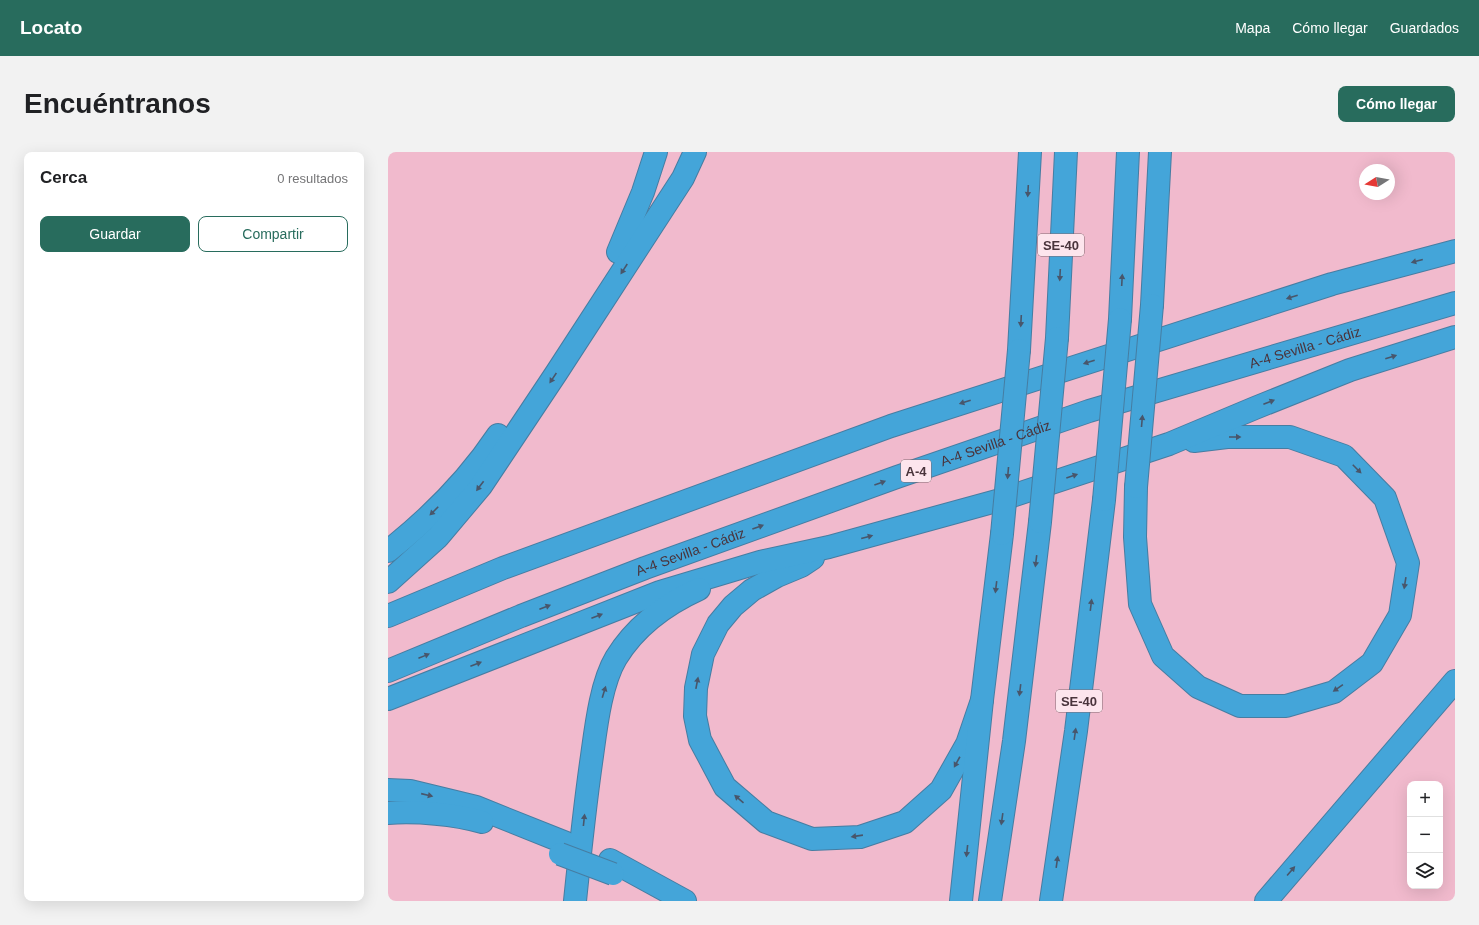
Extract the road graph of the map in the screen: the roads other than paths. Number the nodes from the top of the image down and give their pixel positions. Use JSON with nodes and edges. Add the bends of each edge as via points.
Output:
{"nodes":[{"id":1,"x":656,"y":152,"type":"edge"},
{"id":2,"x":692,"y":152,"type":"edge"},
{"id":3,"x":695,"y":152,"type":"edge"},
{"id":4,"x":1030,"y":152,"type":"edge"},
{"id":5,"x":1066,"y":152,"type":"edge"},
{"id":6,"x":1128,"y":152,"type":"edge"},
{"id":7,"x":1160,"y":152,"type":"edge"},
{"id":8,"x":1455,"y":251,"type":"edge"},
{"id":9,"x":618,"y":252,"type":"junction"},
{"id":10,"x":1455,"y":303,"type":"edge"},
{"id":11,"x":1455,"y":337,"type":"edge"},
{"id":12,"x":1169,"y":444,"type":"junction"},
{"id":13,"x":829,"y":547,"type":"junction"},
{"id":14,"x":388,"y":551,"type":"edge"},
{"id":15,"x":760,"y":562,"type":"junction"},
{"id":16,"x":388,"y":582,"type":"edge"},
{"id":17,"x":388,"y":616,"type":"edge"},
{"id":18,"x":388,"y":671,"type":"edge"},
{"id":19,"x":1455,"y":681,"type":"edge"},
{"id":20,"x":388,"y":699,"type":"edge"},
{"id":21,"x":982,"y":700,"type":"junction"},
{"id":22,"x":388,"y":790,"type":"edge"},
{"id":23,"x":388,"y":813,"type":"edge"},
{"id":24,"x":563,"y":848,"type":"junction"},
{"id":25,"x":612,"y":867,"type":"junction"},
{"id":26,"x":575,"y":901,"type":"edge"},
{"id":27,"x":666,"y":901,"type":"edge"},
{"id":28,"x":685,"y":901,"type":"edge"},
{"id":29,"x":961,"y":901,"type":"edge"},
{"id":30,"x":990,"y":901,"type":"edge"},
{"id":31,"x":1051,"y":901,"type":"edge"},
{"id":32,"x":1266,"y":901,"type":"edge"}],
"edges":[{"from":1,"to":9,"type":"highway","via":[[643,192]]},
{"from":2,"to":9,"type":"highway","via":[[674,172],[638,230]]},
{"from":3,"to":16,"type":"highway","one_way":true,"via":[[679,185],[480,486],[438,537]]},
{"from":4,"to":21,"type":"highway","one_way":true,"bridge":true,"via":[[1019,350],[1002,534]]},
{"from":5,"to":30,"type":"highway","name":"SE-40","number":"SE-40","one_way":true,"bridge":true,"via":[[1057,338],[1040,522],[1014,741]]},
{"from":31,"to":6,"type":"highway","name":"SE-40","number":"SE-40","one_way":true,"bridge":true,"via":[[1076,731],[1104,500],[1120,319]]},
{"from":12,"to":7,"type":"highway","one_way":true,"bridge":true,"via":[[1227,437],[1290,437],[1344,456],[1385,498],[1408,563],[1400,615],[1372,663],[1334,692],[1286,706],[1240,706],[1198,687],[1163,656],[1140,604],[1135,537],[1136,488],[1152,305]]},
{"from":8,"to":17,"type":"highway","one_way":true,"via":[[1332,284],[891,426],[503,568]]},
{"from":9,"to":14,"type":"highway","one_way":true,"via":[[494,441],[459,486],[417,528]]},
{"from":18,"to":10,"type":"highway","name":"A-4 Sevilla - Cádiz","number":"A-4","one_way":true,"via":[[645,568],[1089,411]]},
{"from":12,"to":11,"type":"highway","one_way":true,"via":[[1350,370]]},
{"from":13,"to":12,"type":"highway","one_way":true,"via":[[1000,500]]},
{"from":13,"to":15,"type":"highway"},
{"from":21,"to":13,"type":"highway","one_way":true,"via":[[967,744],[941,790],[905,822],[860,837],[812,839],[766,822],[725,787],[700,740],[695,716],[696,688],[703,654],[718,624],[733,606],[752,590],[801,566]]},
{"from":20,"to":15,"type":"highway","one_way":true,"via":[[660,592]]},
{"from":26,"to":15,"type":"highway","one_way":true,"via":[[594,739],[600,704],[615,660],[644,624],[688,594]]},
{"from":32,"to":19,"type":"highway","one_way":true},
{"from":21,"to":29,"type":"highway","one_way":true},
{"from":22,"to":24,"type":"highway","one_way":true,"via":[[410,791],[476,807]]},
{"from":23,"to":24,"type":"highway","via":[[408,812],[472,819]]},
{"from":24,"to":25,"type":"highway","bridge":true},
{"from":25,"to":27,"type":"highway"},
{"from":25,"to":28,"type":"highway"}]}
